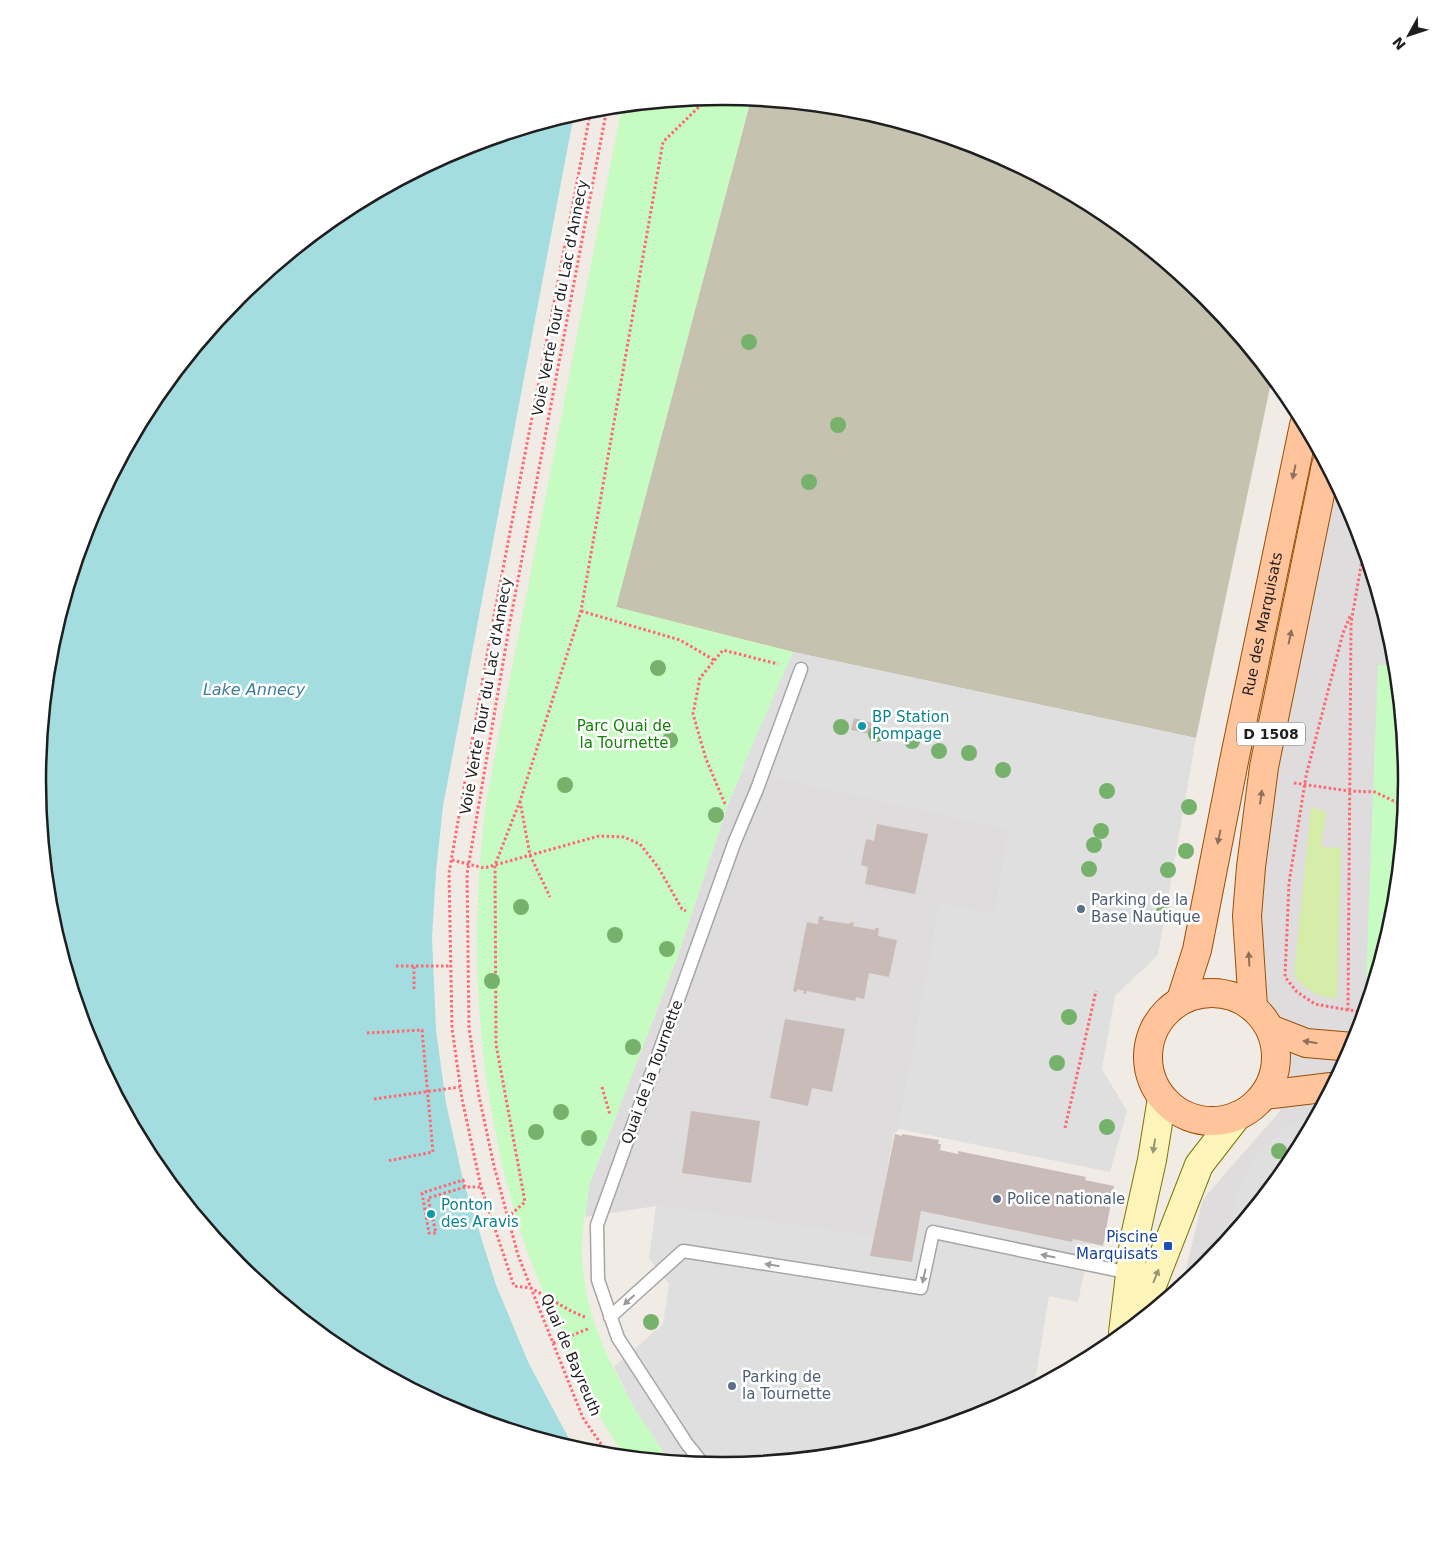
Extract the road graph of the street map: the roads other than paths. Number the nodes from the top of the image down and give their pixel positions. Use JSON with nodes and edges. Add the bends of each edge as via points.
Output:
{"nodes":[{"id":1,"x":1302,"y":435,"type":"edge"},
{"id":2,"x":1324,"y":475,"type":"edge"},
{"id":3,"x":801,"y":669,"type":"road end"},
{"id":4,"x":1181,"y":1000,"type":"junction"},
{"id":5,"x":1253,"y":1007,"type":"junction"},
{"id":6,"x":1270,"y":1029,"type":"junction"},
{"id":7,"x":1344,"y":1045,"type":"edge"},
{"id":8,"x":1324,"y":1088,"type":"edge"},
{"id":9,"x":1264,"y":1095,"type":"junction"},
{"id":10,"x":1162,"y":1098,"type":"junction"},
{"id":11,"x":1237,"y":1116,"type":"junction"},
{"id":12,"x":1130,"y":1273,"type":"junction"},
{"id":13,"x":1143,"y":1309,"type":"edge"},
{"id":14,"x":610,"y":1317,"type":"junction"},
{"id":15,"x":1124,"y":1323,"type":"edge"},
{"id":16,"x":696,"y":1456,"type":"edge"}],
"edges":[{"from":1,"to":4,"type":"main road","name":"Rue des Marquisats","number":"D 1508","one_way":true,"via":[[1198,950]]},
{"from":5,"to":2,"type":"main road","name":"Rue des Marquisats","number":"D 1508","one_way":true,"via":[[1247,916],[1264,767]]},
{"from":3,"to":14,"type":"lane","name":"Quai de la Tournette","via":[[598,1225],[598,1280]]},
{"from":4,"to":5,"type":"main road","via":[[1192,995],[1218,992]]},
{"from":4,"to":10,"type":"main road","via":[[1158,1020],[1148,1047],[1148,1066]]},
{"from":5,"to":6,"type":"main road"},
{"from":7,"to":6,"type":"main road","one_way":true,"via":[[1306,1043]]},
{"from":6,"to":9,"type":"main road","via":[[1276,1062]]},
{"from":8,"to":9,"type":"main road"},
{"from":9,"to":11,"type":"main road"},
{"from":10,"to":11,"type":"main road","via":[[1183,1115],[1196,1119],[1224,1120]]},
{"from":10,"to":12,"type":"main road","one_way":true},
{"from":13,"to":11,"type":"main road","one_way":true,"via":[[1199,1165]]},
{"from":12,"to":14,"type":"lane","one_way":true,"via":[[933,1232],[921,1288],[683,1252]]},
{"from":12,"to":15,"type":"main road"},
{"from":14,"to":16,"type":"lane","name":"Quai de la Tournette","via":[[618,1338]]}]}
